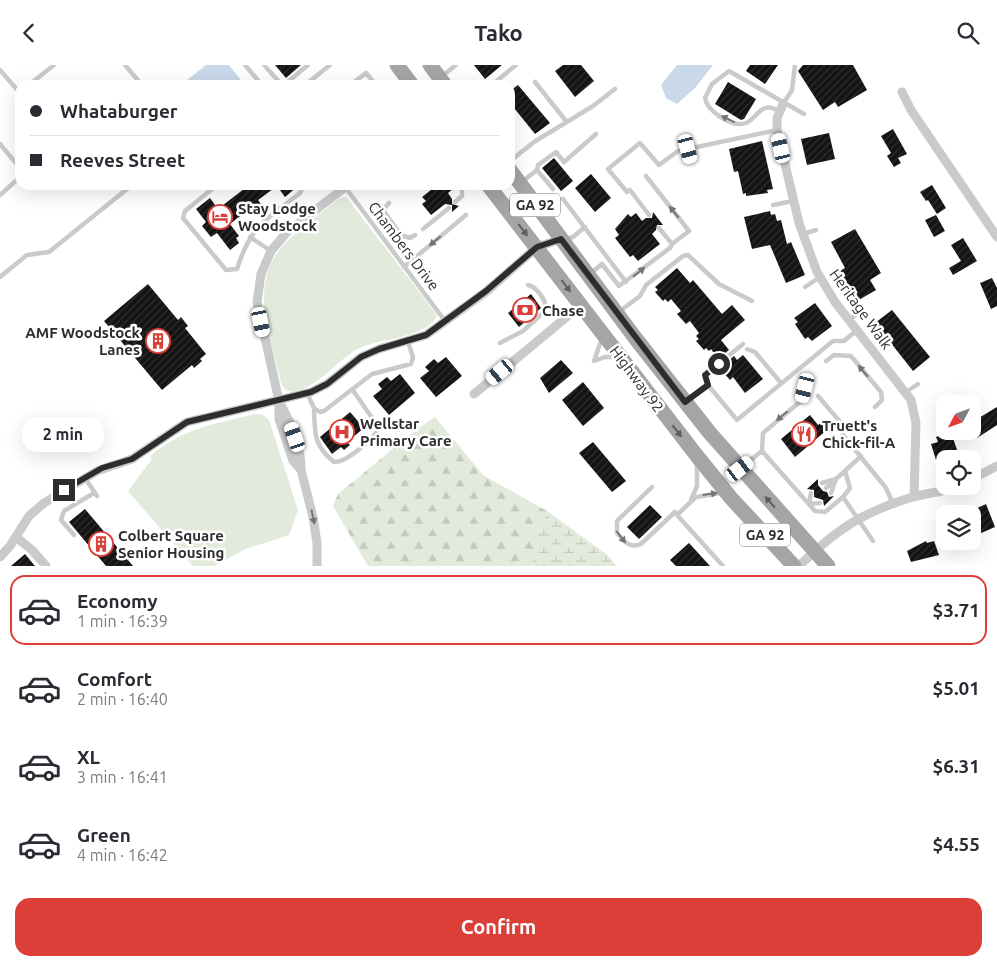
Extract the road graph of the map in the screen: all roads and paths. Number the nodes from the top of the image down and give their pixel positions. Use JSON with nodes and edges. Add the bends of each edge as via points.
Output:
{"nodes":[{"id":1,"x":54,"y":65,"type":"edge"},
{"id":2,"x":125,"y":65,"type":"edge"},
{"id":3,"x":264,"y":65,"type":"edge"},
{"id":4,"x":308,"y":65,"type":"edge"},
{"id":5,"x":397,"y":65,"type":"edge"},
{"id":6,"x":430,"y":65,"type":"edge"},
{"id":7,"x":456,"y":65,"type":"edge"},
{"id":8,"x":516,"y":65,"type":"edge"},
{"id":9,"x":795,"y":65,"type":"edge"},
{"id":10,"x":248,"y":66,"type":"edge"},
{"id":11,"x":328,"y":66,"type":"edge"},
{"id":12,"x":0,"y":70,"type":"edge"},
{"id":13,"x":36,"y":80,"type":"edge"},
{"id":14,"x":138,"y":80,"type":"edge"},
{"id":15,"x":258,"y":80,"type":"edge"},
{"id":16,"x":278,"y":80,"type":"edge"},
{"id":17,"x":289,"y":80,"type":"edge"},
{"id":18,"x":311,"y":80,"type":"edge"},
{"id":19,"x":357,"y":80,"type":"edge"},
{"id":20,"x":372,"y":80,"type":"edge"},
{"id":21,"x":408,"y":80,"type":"edge"},
{"id":22,"x":441,"y":80,"type":"edge"},
{"id":23,"x":443,"y":80,"type":"edge"},
{"id":24,"x":498,"y":80,"type":"edge"},
{"id":25,"x":535,"y":82,"type":"dead end"},
{"id":26,"x":15,"y":87,"type":"edge"},
{"id":27,"x":615,"y":89,"type":"dead end"},
{"id":28,"x":902,"y":92,"type":"dead end"},
{"id":29,"x":782,"y":108,"type":"junction"},
{"id":30,"x":804,"y":115,"type":"dead end"},
{"id":31,"x":566,"y":121,"type":"junction"},
{"id":32,"x":777,"y":130,"type":"junction"},
{"id":33,"x":596,"y":134,"type":"dead end"},
{"id":34,"x":0,"y":144,"type":"edge"},
{"id":35,"x":688,"y":149,"type":"junction"},
{"id":36,"x":515,"y":157,"type":"edge"},
{"id":37,"x":15,"y":162,"type":"edge"},
{"id":38,"x":691,"y":162,"type":"dead end"},
{"id":39,"x":537,"y":170,"type":"junction"},
{"id":40,"x":646,"y":176,"type":"dead end"},
{"id":41,"x":515,"y":177,"type":"edge"},
{"id":42,"x":15,"y":182,"type":"edge"},
{"id":43,"x":520,"y":184,"type":"junction"},
{"id":44,"x":553,"y":189,"type":"dead end"},
{"id":45,"x":126,"y":190,"type":"edge"},
{"id":46,"x":211,"y":190,"type":"edge"},
{"id":47,"x":302,"y":190,"type":"edge"},
{"id":48,"x":340,"y":190,"type":"edge"},
{"id":49,"x":348,"y":190,"type":"edge"},
{"id":50,"x":462,"y":190,"type":"edge"},
{"id":51,"x":492,"y":190,"type":"edge"},
{"id":52,"x":0,"y":195,"type":"edge"},
{"id":53,"x":563,"y":199,"type":"dead end"},
{"id":54,"x":793,"y":201,"type":"junction"},
{"id":55,"x":455,"y":202,"type":"dead end"},
{"id":56,"x":389,"y":203,"type":"dead end"},
{"id":57,"x":773,"y":205,"type":"dead end"},
{"id":58,"x":449,"y":208,"type":"dead end"},
{"id":59,"x":466,"y":215,"type":"dead end"},
{"id":60,"x":649,"y":215,"type":"dead end"},
{"id":61,"x":585,"y":227,"type":"junction"},
{"id":62,"x":659,"y":228,"type":"dead end"},
{"id":63,"x":423,"y":229,"type":"dead end"},
{"id":64,"x":816,"y":230,"type":"dead end"},
{"id":65,"x":802,"y":234,"type":"junction"},
{"id":66,"x":415,"y":235,"type":"dead end"},
{"id":67,"x":250,"y":237,"type":"junction"},
{"id":68,"x":997,"y":237,"type":"edge"},
{"id":69,"x":561,"y":239,"type":"junction"},
{"id":70,"x":672,"y":244,"type":"junction"},
{"id":71,"x":537,"y":247,"type":"junction"},
{"id":72,"x":271,"y":251,"type":"junction"},
{"id":73,"x":404,"y":267,"type":"junction"},
{"id":74,"x":588,"y":275,"type":"junction"},
{"id":75,"x":0,"y":277,"type":"edge"},
{"id":76,"x":820,"y":277,"type":"junction"},
{"id":77,"x":626,"y":282,"type":"junction"},
{"id":78,"x":528,"y":285,"type":"dead end"},
{"id":79,"x":805,"y":287,"type":"dead end"},
{"id":80,"x":752,"y":301,"type":"dead end"},
{"id":81,"x":581,"y":305,"type":"junction"},
{"id":82,"x":617,"y":313,"type":"junction"},
{"id":83,"x":858,"y":313,"type":"dead end"},
{"id":84,"x":849,"y":320,"type":"junction"},
{"id":85,"x":446,"y":322,"type":"junction"},
{"id":86,"x":857,"y":330,"type":"junction"},
{"id":87,"x":601,"y":332,"type":"junction"},
{"id":88,"x":408,"y":342,"type":"junction"},
{"id":89,"x":500,"y":343,"type":"dead end"},
{"id":90,"x":622,"y":359,"type":"junction"},
{"id":91,"x":594,"y":361,"type":"junction"},
{"id":92,"x":826,"y":361,"type":"dead end"},
{"id":93,"x":589,"y":367,"type":"dead end"},
{"id":94,"x":808,"y":376,"type":"dead end"},
{"id":95,"x":781,"y":383,"type":"junction"},
{"id":96,"x":918,"y":384,"type":"dead end"},
{"id":97,"x":708,"y":385,"type":"junction"},
{"id":98,"x":352,"y":389,"type":"junction"},
{"id":99,"x":906,"y":392,"type":"junction"},
{"id":100,"x":307,"y":393,"type":"junction"},
{"id":101,"x":474,"y":394,"type":"dead end"},
{"id":102,"x":818,"y":396,"type":"dead end"},
{"id":103,"x":279,"y":401,"type":"junction"},
{"id":104,"x":685,"y":402,"type":"junction"},
{"id":105,"x":875,"y":407,"type":"dead end"},
{"id":106,"x":314,"y":408,"type":"junction"},
{"id":107,"x":762,"y":451,"type":"junction"},
{"id":108,"x":697,"y":456,"type":"junction"},
{"id":109,"x":861,"y":456,"type":"junction"},
{"id":110,"x":997,"y":466,"type":"edge"},
{"id":111,"x":740,"y":469,"type":"junction"},
{"id":112,"x":845,"y":471,"type":"junction"},
{"id":113,"x":981,"y":474,"type":"edge"},
{"id":114,"x":85,"y":478,"type":"junction"},
{"id":115,"x":836,"y":479,"type":"junction"},
{"id":116,"x":822,"y":483,"type":"dead end"},
{"id":117,"x":652,"y":487,"type":"dead end"},
{"id":118,"x":826,"y":488,"type":"dead end"},
{"id":119,"x":936,"y":492,"type":"edge"},
{"id":120,"x":811,"y":493,"type":"dead end"},
{"id":121,"x":830,"y":493,"type":"dead end"},
{"id":122,"x":843,"y":497,"type":"junction"},
{"id":123,"x":914,"y":497,"type":"junction"},
{"id":124,"x":731,"y":498,"type":"junction"},
{"id":125,"x":816,"y":498,"type":"dead end"},
{"id":126,"x":691,"y":501,"type":"junction"},
{"id":127,"x":820,"y":503,"type":"dead end"},
{"id":128,"x":893,"y":503,"type":"junction"},
{"id":129,"x":809,"y":504,"type":"junction"},
{"id":130,"x":674,"y":512,"type":"dead end"},
{"id":131,"x":858,"y":518,"type":"junction"},
{"id":132,"x":74,"y":535,"type":"dead end"},
{"id":133,"x":16,"y":537,"type":"junction"},
{"id":134,"x":873,"y":541,"type":"dead end"},
{"id":135,"x":814,"y":551,"type":"junction"},
{"id":136,"x":0,"y":557,"type":"edge"},
{"id":137,"x":46,"y":566,"type":"edge"},
{"id":138,"x":317,"y":566,"type":"edge"},
{"id":139,"x":723,"y":566,"type":"edge"},
{"id":140,"x":794,"y":566,"type":"edge"},
{"id":141,"x":799,"y":566,"type":"edge"},
{"id":142,"x":828,"y":566,"type":"edge"}],
"edges":[{"from":1,"to":13,"type":"lane"},
{"from":2,"to":14,"type":"lane"},
{"from":3,"to":16,"type":"lane"},
{"from":4,"to":17,"type":"lane"},
{"from":5,"to":21,"type":"main road"},
{"from":6,"to":22,"type":"main road"},
{"from":7,"to":23,"type":"lane"},
{"from":8,"to":24,"type":"lane"},
{"from":9,"to":29,"type":"lane","via":[[792,90]]},
{"from":10,"to":15,"type":"lane"},
{"from":11,"to":18,"type":"lane"},
{"from":12,"to":26,"type":"lane"},
{"from":19,"to":20,"type":"lane","via":[[366,73]]},
{"from":25,"to":31,"type":"lane"},
{"from":27,"to":31,"type":"lane"},
{"from":28,"to":68,"type":"street","via":[[911,111]]},
{"from":29,"to":29,"type":"lane","one_way":true,"via":[[765,108],[741,124],[723,118],[707,106],[704,98],[715,81],[728,71]]},
{"from":29,"to":30,"type":"lane"},
{"from":29,"to":32,"type":"street","name":"Heritage Walk"},
{"from":31,"to":36,"type":"lane"},
{"from":32,"to":35,"type":"lane"},
{"from":32,"to":54,"type":"street","name":"Heritage Walk"},
{"from":33,"to":39,"type":"lane","via":[[564,161],[556,152],[538,165]]},
{"from":34,"to":37,"type":"lane"},
{"from":35,"to":38,"type":"lane"},
{"from":35,"to":60,"type":"lane","via":[[674,153],[658,165],[640,143],[608,169]]},
{"from":39,"to":43,"type":"lane"},
{"from":39,"to":44,"type":"lane"},
{"from":70,"to":40,"type":"lane","one_way":true,"via":[[688,231]]},
{"from":41,"to":43,"type":"main road","name":"Highway 92","number":"GA 92"},
{"from":42,"to":52,"type":"lane"},
{"from":43,"to":69,"type":"main road","name":"Highway 92","number":"GA 92"},
{"from":45,"to":75,"type":"lane","via":[[49,251],[27,255]]},
{"from":46,"to":67,"type":"lane","via":[[183,217],[226,270],[237,269]]},
{"from":47,"to":67,"type":"lane","via":[[255,229]]},
{"from":48,"to":72,"type":"street","via":[[287,232]]},
{"from":49,"to":73,"type":"lane","name":"Chambers Drive"},
{"from":50,"to":55,"type":"lane","via":[[462,196]]},
{"from":51,"to":71,"type":"main road","name":"Highway 92","number":"GA 92","one_way":true},
{"from":53,"to":61,"type":"lane"},
{"from":54,"to":57,"type":"lane"},
{"from":54,"to":65,"type":"street","name":"Heritage Walk"},
{"from":56,"to":66,"type":"lane","via":[[383,210],[401,235],[410,238]]},
{"from":58,"to":63,"type":"lane"},
{"from":59,"to":73,"type":"lane","one_way":true},
{"from":61,"to":69,"type":"lane","via":[[573,237]]},
{"from":61,"to":77,"type":"lane"},
{"from":62,"to":70,"type":"lane"},
{"from":64,"to":65,"type":"lane"},
{"from":65,"to":76,"type":"street","name":"Heritage Walk"},
{"from":67,"to":72,"type":"lane"},
{"from":69,"to":71,"type":"street"},
{"from":69,"to":74,"type":"main road","name":"Highway 92","number":"GA 92"},
{"from":77,"to":70,"type":"lane","one_way":true},
{"from":71,"to":81,"type":"main road","name":"Highway 92","number":"GA 92","one_way":true},
{"from":71,"to":85,"type":"street"},
{"from":72,"to":103,"type":"street","via":[[261,274],[257,302]]},
{"from":73,"to":85,"type":"lane","name":"Chambers Drive"},
{"from":74,"to":77,"type":"lane","via":[[602,264],[619,287]]},
{"from":74,"to":82,"type":"main road","name":"Highway 92","number":"GA 92"},
{"from":76,"to":79,"type":"lane"},
{"from":76,"to":84,"type":"street","name":"Heritage Walk"},
{"from":78,"to":89,"type":"lane","via":[[545,301],[545,311],[523,331]]},
{"from":80,"to":82,"type":"lane","via":[[719,283],[688,255],[654,278],[640,296]]},
{"from":81,"to":87,"type":"main road","name":"Highway 92","number":"GA 92"},
{"from":81,"to":101,"type":"street"},
{"from":82,"to":104,"type":"main road","name":"Highway 92","number":"GA 92"},
{"from":83,"to":84,"type":"lane"},
{"from":84,"to":86,"type":"street","name":"Heritage Walk"},
{"from":85,"to":88,"type":"street"},
{"from":86,"to":95,"type":"lane","via":[[844,341],[833,341]]},
{"from":86,"to":99,"type":"street","name":"Heritage Walk"},
{"from":87,"to":90,"type":"main road","name":"Highway 92","number":"GA 92"},
{"from":87,"to":91,"type":"lane","via":[[602,343]]},
{"from":88,"to":98,"type":"lane","via":[[412,364],[372,374]]},
{"from":88,"to":100,"type":"street","via":[[361,357],[327,384]]},
{"from":90,"to":91,"type":"lane","via":[[605,357]]},
{"from":90,"to":108,"type":"main road","name":"Highway 92","number":"GA 92","one_way":true},
{"from":91,"to":93,"type":"lane"},
{"from":105,"to":92,"type":"lane","one_way":true,"via":[[882,400],[881,392],[851,357],[834,355]]},
{"from":94,"to":107,"type":"lane","one_way":true,"via":[[802,400],[763,433]]},
{"from":95,"to":97,"type":"lane","via":[[737,420]]},
{"from":95,"to":97,"type":"lane","via":[[755,351],[745,347],[705,375]]},
{"from":96,"to":99,"type":"lane"},
{"from":97,"to":104,"type":"lane"},
{"from":98,"to":106,"type":"lane","via":[[324,411]]},
{"from":98,"to":106,"type":"lane","via":[[379,428],[342,462],[334,462],[316,440]]},
{"from":99,"to":123,"type":"street","name":"Heritage Walk","via":[[916,423]]},
{"from":100,"to":103,"type":"street"},
{"from":100,"to":106,"type":"lane"},
{"from":102,"to":109,"type":"lane","via":[[842,424],[843,435]]},
{"from":103,"to":114,"type":"street","via":[[187,422],[132,459],[102,468]]},
{"from":103,"to":138,"type":"street","one_way":true,"via":[[279,419],[294,461],[301,470],[313,517]]},
{"from":104,"to":111,"type":"main road","name":"Highway 92","number":"GA 92"},
{"from":107,"to":111,"type":"lane"},
{"from":107,"to":129,"type":"lane"},
{"from":108,"to":124,"type":"main road","name":"Highway 92","number":"GA 92"},
{"from":108,"to":126,"type":"lane","via":[[698,481]]},
{"from":109,"to":112,"type":"lane"},
{"from":109,"to":128,"type":"lane","via":[[886,487]]},
{"from":110,"to":113,"type":"street"},
{"from":135,"to":111,"type":"main road","name":"Highway 92","number":"GA 92","one_way":true},
{"from":112,"to":115,"type":"lane"},
{"from":112,"to":122,"type":"lane","via":[[850,488]]},
{"from":114,"to":132,"type":"lane","via":[[96,495],[64,511],[62,520]]},
{"from":114,"to":133,"type":"street","via":[[36,509]]},
{"from":115,"to":116,"type":"lane"},
{"from":115,"to":118,"type":"lane"},
{"from":115,"to":121,"type":"lane"},
{"from":117,"to":130,"type":"lane","one_way":true,"via":[[617,521],[617,533],[628,545],[641,544]]},
{"from":119,"to":123,"type":"street"},
{"from":120,"to":129,"type":"lane"},
{"from":122,"to":129,"type":"lane","via":[[825,512],[815,511]]},
{"from":122,"to":131,"type":"lane"},
{"from":123,"to":128,"type":"street"},
{"from":126,"to":124,"type":"lane","one_way":true,"via":[[715,493]]},
{"from":124,"to":140,"type":"main road","name":"Highway 92","number":"GA 92"},
{"from":125,"to":129,"type":"lane"},
{"from":126,"to":139,"type":"lane","via":[[677,515]]},
{"from":127,"to":129,"type":"lane"},
{"from":128,"to":131,"type":"street"},
{"from":131,"to":134,"type":"lane"},
{"from":131,"to":135,"type":"street"},
{"from":133,"to":136,"type":"street"},
{"from":133,"to":137,"type":"street"},
{"from":135,"to":141,"type":"street"},
{"from":135,"to":142,"type":"main road","name":"Highway 92","number":"GA 92"}]}
